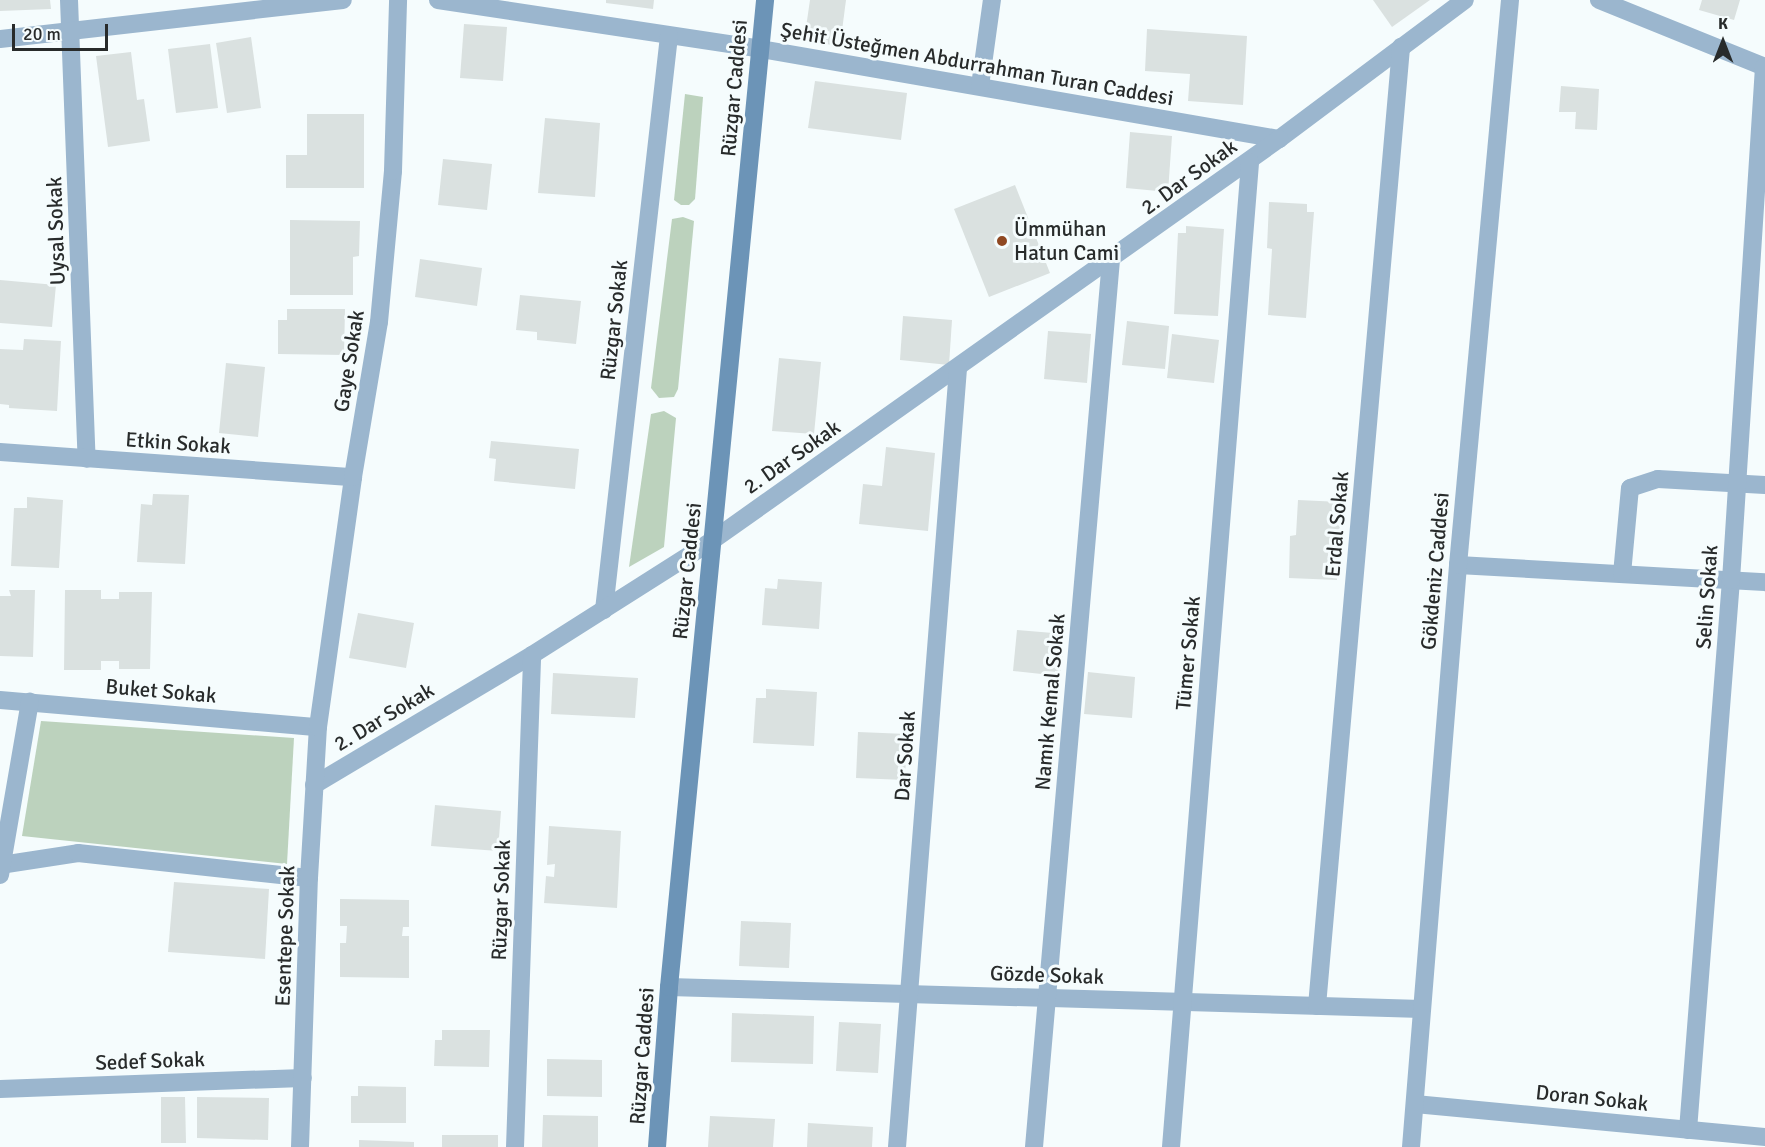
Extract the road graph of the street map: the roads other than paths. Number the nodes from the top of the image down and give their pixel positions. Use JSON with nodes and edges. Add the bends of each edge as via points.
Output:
{"nodes":[{"id":1,"x":69,"y":0,"type":"edge"},
{"id":2,"x":343,"y":0,"type":"edge"},
{"id":3,"x":398,"y":0,"type":"edge"},
{"id":4,"x":438,"y":0,"type":"edge"},
{"id":5,"x":765,"y":0,"type":"edge"},
{"id":6,"x":992,"y":0,"type":"edge"},
{"id":7,"x":1465,"y":0,"type":"edge"},
{"id":8,"x":1510,"y":0,"type":"edge"},
{"id":9,"x":1599,"y":0,"type":"edge"},
{"id":10,"x":70,"y":31,"type":"junction"},
{"id":11,"x":669,"y":36,"type":"junction"},
{"id":12,"x":0,"y":39,"type":"edge"},
{"id":13,"x":1401,"y":47,"type":"junction"},
{"id":14,"x":761,"y":49,"type":"junction"},
{"id":15,"x":1764,"y":67,"type":"edge"},
{"id":16,"x":980,"y":86,"type":"junction"},
{"id":17,"x":1279,"y":139,"type":"junction"},
{"id":18,"x":1250,"y":162,"type":"junction"},
{"id":19,"x":1111,"y":260,"type":"junction"},
{"id":20,"x":958,"y":368,"type":"junction"},
{"id":21,"x":0,"y":452,"type":"edge"},
{"id":22,"x":87,"y":459,"type":"junction"},
{"id":23,"x":353,"y":477,"type":"junction"},
{"id":24,"x":1737,"y":484,"type":"junction"},
{"id":25,"x":1765,"y":485,"type":"edge"},
{"id":26,"x":713,"y":540,"type":"junction"},
{"id":27,"x":1458,"y":565,"type":"junction"},
{"id":28,"x":1622,"y":574,"type":"junction"},
{"id":29,"x":1731,"y":580,"type":"junction"},
{"id":30,"x":1765,"y":582,"type":"edge"},
{"id":31,"x":604,"y":610,"type":"junction"},
{"id":32,"x":532,"y":655,"type":"junction"},
{"id":33,"x":0,"y":700,"type":"edge"},
{"id":34,"x":30,"y":702,"type":"junction"},
{"id":35,"x":318,"y":727,"type":"junction"},
{"id":36,"x":314,"y":785,"type":"junction"},
{"id":37,"x":1,"y":868,"type":"edge"},
{"id":38,"x":309,"y":878,"type":"junction"},
{"id":39,"x":669,"y":987,"type":"junction"},
{"id":40,"x":909,"y":994,"type":"junction"},
{"id":41,"x":1047,"y":998,"type":"junction"},
{"id":42,"x":1183,"y":1002,"type":"junction"},
{"id":43,"x":1317,"y":1006,"type":"junction"},
{"id":44,"x":1422,"y":1009,"type":"junction"},
{"id":45,"x":303,"y":1078,"type":"junction"},
{"id":46,"x":0,"y":1089,"type":"edge"},
{"id":47,"x":1415,"y":1104,"type":"junction"},
{"id":48,"x":1688,"y":1130,"type":"junction"},
{"id":49,"x":1765,"y":1137,"type":"edge"},
{"id":50,"x":300,"y":1147,"type":"edge"},
{"id":51,"x":515,"y":1147,"type":"edge"},
{"id":52,"x":657,"y":1147,"type":"edge"},
{"id":53,"x":897,"y":1147,"type":"edge"},
{"id":54,"x":1034,"y":1147,"type":"edge"},
{"id":55,"x":1171,"y":1147,"type":"edge"},
{"id":56,"x":1411,"y":1147,"type":"edge"}],
"edges":[{"from":1,"to":10,"type":"street","name":"Uysal Sokak"},
{"from":2,"to":10,"type":"street"},
{"from":3,"to":23,"type":"street","name":"Gaye Sokak","via":[[393,171],[380,322]]},
{"from":4,"to":11,"type":"street","name":"Şehit Üsteğmen Abdurrahman Turan Caddesi"},
{"from":5,"to":14,"type":"main road","name":"Rüzgar Caddesi"},
{"from":6,"to":16,"type":"street"},
{"from":7,"to":13,"type":"street"},
{"from":8,"to":27,"type":"street","name":"Gökdeniz Caddesi"},
{"from":9,"to":15,"type":"street"},
{"from":10,"to":12,"type":"street"},
{"from":10,"to":22,"type":"street","name":"Uysal Sokak"},
{"from":11,"to":14,"type":"street","name":"Şehit Üsteğmen Abdurrahman Turan Caddesi"},
{"from":11,"to":31,"type":"street","name":"Rüzgar Sokak"},
{"from":13,"to":17,"type":"street"},
{"from":13,"to":43,"type":"street","name":"Erdal Sokak"},
{"from":14,"to":16,"type":"street","name":"Şehit Üsteğmen Abdurrahman Turan Caddesi"},
{"from":14,"to":26,"type":"main road","name":"Rüzgar Caddesi"},
{"from":15,"to":24,"type":"street","name":"Selin Sokak"},
{"from":16,"to":17,"type":"street","name":"Şehit Üsteğmen Abdurrahman Turan Caddesi"},
{"from":17,"to":18,"type":"street","name":"2. Dar Sokak"},
{"from":18,"to":19,"type":"street","name":"2. Dar Sokak"},
{"from":18,"to":42,"type":"street","name":"Tümer Sokak"},
{"from":19,"to":20,"type":"street","name":"2. Dar Sokak"},
{"from":19,"to":41,"type":"street","name":"Namık Kemal Sokak"},
{"from":20,"to":26,"type":"street","name":"2. Dar Sokak"},
{"from":20,"to":40,"type":"street","name":"Dar Sokak"},
{"from":21,"to":22,"type":"street","name":"Etkin Sokak"},
{"from":22,"to":23,"type":"street","name":"Etkin Sokak"},
{"from":23,"to":35,"type":"street","name":"Gaye Sokak"},
{"from":24,"to":25,"type":"street"},
{"from":24,"to":28,"type":"street","via":[[1658,479],[1630,488]]},
{"from":24,"to":29,"type":"street","name":"Selin Sokak"},
{"from":26,"to":31,"type":"street","name":"2. Dar Sokak"},
{"from":26,"to":39,"type":"main road","name":"Rüzgar Caddesi"},
{"from":27,"to":28,"type":"street"},
{"from":27,"to":44,"type":"street","name":"Gökdeniz Caddesi"},
{"from":28,"to":29,"type":"street"},
{"from":29,"to":30,"type":"street"},
{"from":29,"to":48,"type":"street","name":"Selin Sokak"},
{"from":31,"to":32,"type":"street","name":"2. Dar Sokak"},
{"from":32,"to":36,"type":"street","name":"2. Dar Sokak"},
{"from":32,"to":51,"type":"street","name":"Rüzgar Sokak"},
{"from":33,"to":34,"type":"street","name":"Buket Sokak"},
{"from":34,"to":35,"type":"street","name":"Buket Sokak"},
{"from":34,"to":37,"type":"street"},
{"from":35,"to":36,"type":"street","name":"Esentepe Sokak"},
{"from":36,"to":38,"type":"street","name":"Esentepe Sokak"},
{"from":37,"to":38,"type":"street","via":[[78,853]]},
{"from":38,"to":45,"type":"street","name":"Esentepe Sokak"},
{"from":39,"to":40,"type":"street","name":"Gözde Sokak"},
{"from":39,"to":52,"type":"main road","name":"Rüzgar Caddesi"},
{"from":40,"to":41,"type":"street","name":"Gözde Sokak"},
{"from":40,"to":53,"type":"street","name":"Dar Sokak"},
{"from":41,"to":42,"type":"street","name":"Gözde Sokak"},
{"from":41,"to":54,"type":"street","name":"Namık Kemal Sokak"},
{"from":42,"to":43,"type":"street","name":"Gözde Sokak"},
{"from":42,"to":55,"type":"street","name":"Tümer Sokak"},
{"from":43,"to":44,"type":"street","name":"Gözde Sokak"},
{"from":44,"to":47,"type":"street","name":"Gökdeniz Caddesi"},
{"from":45,"to":46,"type":"street","name":"Sedef Sokak"},
{"from":45,"to":50,"type":"street","name":"Esentepe Sokak"},
{"from":47,"to":48,"type":"street","name":"Doran Sokak"},
{"from":47,"to":56,"type":"street","name":"Gökdeniz Caddesi"},
{"from":48,"to":49,"type":"street","name":"Doran Sokak"}]}
